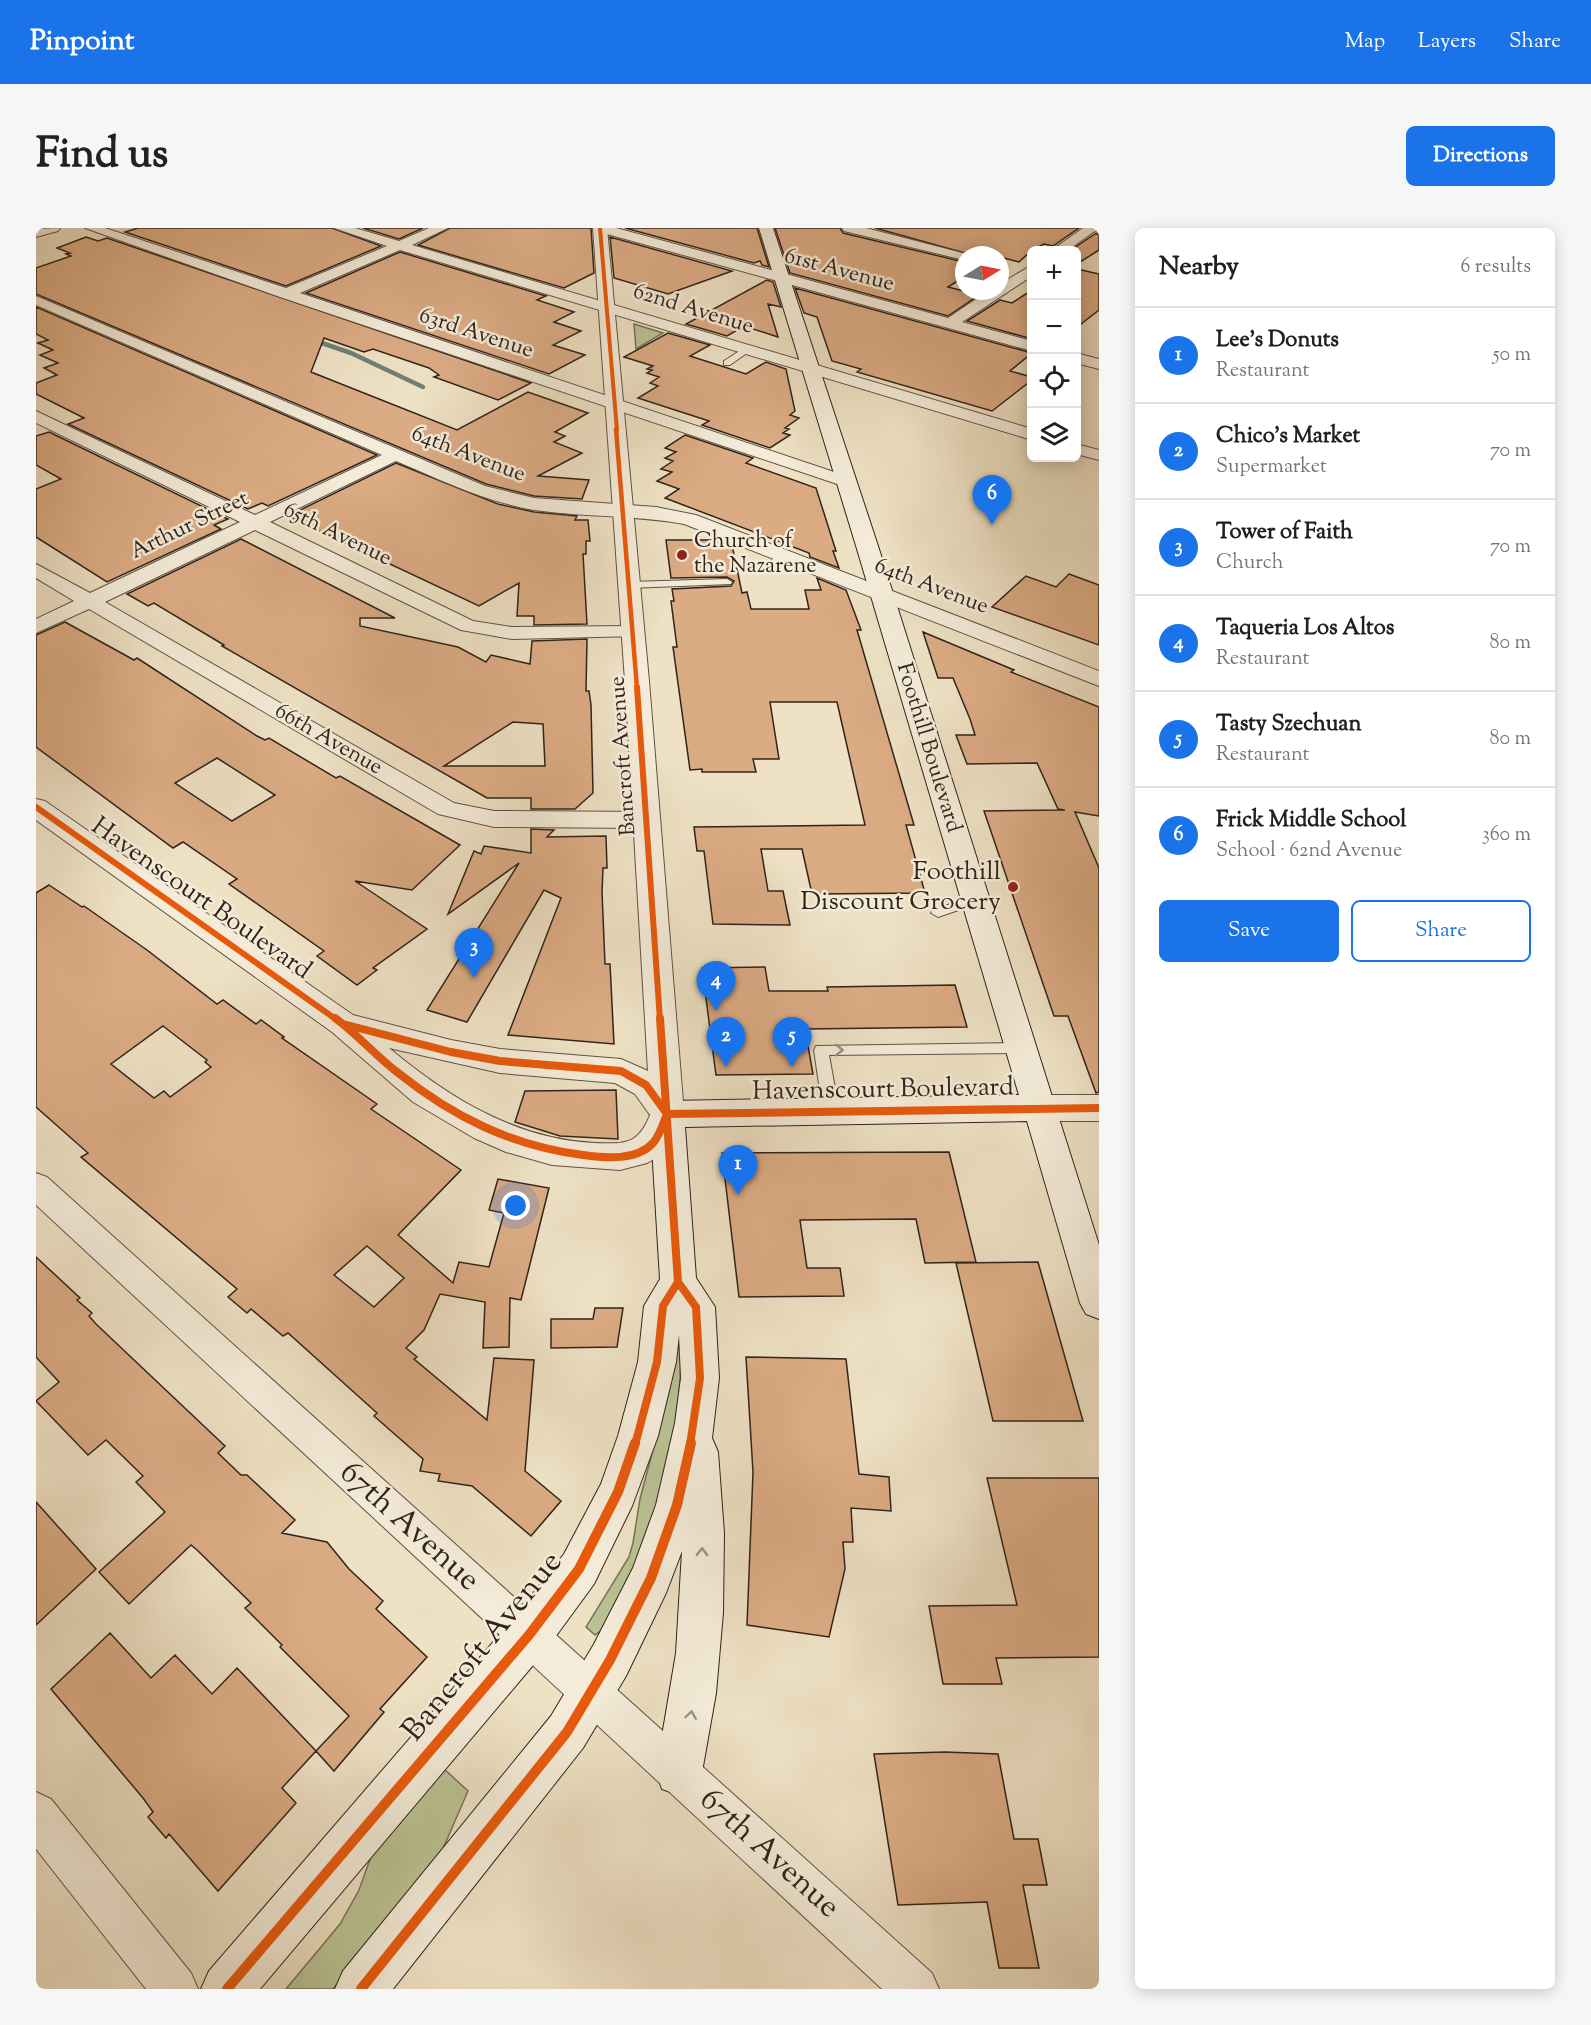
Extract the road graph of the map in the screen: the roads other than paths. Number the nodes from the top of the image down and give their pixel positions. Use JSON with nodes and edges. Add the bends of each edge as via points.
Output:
{"nodes":[{"id":1,"x":53,"y":228,"type":"edge"},
{"id":2,"x":92,"y":228,"type":"edge"},
{"id":3,"x":341,"y":228,"type":"edge"},
{"id":4,"x":441,"y":228,"type":"edge"},
{"id":5,"x":601,"y":228,"type":"edge"},
{"id":6,"x":766,"y":228,"type":"edge"},
{"id":7,"x":849,"y":228,"type":"edge"},
{"id":8,"x":1092,"y":228,"type":"edge"},
{"id":9,"x":36,"y":234,"type":"edge"},
{"id":10,"x":398,"y":246,"type":"junction"},
{"id":11,"x":1065,"y":246,"type":"edge"},
{"id":12,"x":955,"y":254,"type":"edge"},
{"id":13,"x":1010,"y":268,"type":"dead end"},
{"id":14,"x":1027,"y":270,"type":"edge"},
{"id":15,"x":1027,"y":271,"type":"edge"},
{"id":16,"x":781,"y":279,"type":"junction"},
{"id":17,"x":1009,"y":283,"type":"edge"},
{"id":18,"x":285,"y":294,"type":"junction"},
{"id":19,"x":36,"y":300,"type":"edge"},
{"id":20,"x":984,"y":300,"type":"edge"},
{"id":21,"x":606,"y":307,"type":"junction"},
{"id":22,"x":949,"y":324,"type":"junction"},
{"id":23,"x":1027,"y":345,"type":"edge"},
{"id":24,"x":747,"y":350,"type":"junction"},
{"id":25,"x":1081,"y":359,"type":"edge"},
{"id":26,"x":727,"y":363,"type":"dead end"},
{"id":27,"x":1099,"y":364,"type":"edge"},
{"id":28,"x":810,"y":367,"type":"junction"},
{"id":29,"x":614,"y":404,"type":"junction"},
{"id":30,"x":36,"y":416,"type":"edge"},
{"id":31,"x":1027,"y":433,"type":"edge"},
{"id":32,"x":1081,"y":450,"type":"edge"},
{"id":33,"x":397,"y":453,"type":"junction"},
{"id":34,"x":1099,"y":455,"type":"edge"},
{"id":35,"x":846,"y":482,"type":"junction"},
{"id":36,"x":622,"y":511,"type":"junction"},
{"id":37,"x":254,"y":522,"type":"junction"},
{"id":38,"x":36,"y":570,"type":"edge"},
{"id":39,"x":726,"y":582,"type":"dead end"},
{"id":40,"x":628,"y":585,"type":"junction"},
{"id":41,"x":881,"y":593,"type":"junction"},
{"id":42,"x":89,"y":601,"type":"junction"},
{"id":43,"x":36,"y":627,"type":"edge"},
{"id":44,"x":633,"y":632,"type":"junction"},
{"id":45,"x":1099,"y":679,"type":"edge"},
{"id":46,"x":36,"y":807,"type":"edge"},
{"id":47,"x":646,"y":820,"type":"junction"},
{"id":48,"x":974,"y":900,"type":"junction"},
{"id":49,"x":938,"y":913,"type":"dead end"},
{"id":50,"x":343,"y":1024,"type":"junction"},
{"id":51,"x":1020,"y":1048,"type":"junction"},
{"id":52,"x":1038,"y":1108,"type":"junction"},
{"id":53,"x":1099,"y":1108,"type":"edge"},
{"id":54,"x":831,"y":1111,"type":"junction"},
{"id":55,"x":667,"y":1114,"type":"junction"},
{"id":56,"x":36,"y":1186,"type":"edge"},
{"id":57,"x":1094,"y":1267,"type":"edge"},
{"id":58,"x":678,"y":1282,"type":"junction"},
{"id":59,"x":1099,"y":1303,"type":"edge"},
{"id":60,"x":695,"y":1422,"type":"junction"},
{"id":61,"x":530,"y":1635,"type":"junction"},
{"id":62,"x":591,"y":1692,"type":"junction"},
{"id":63,"x":678,"y":1772,"type":"junction"},
{"id":64,"x":36,"y":1814,"type":"edge"},
{"id":65,"x":175,"y":1989,"type":"edge"},
{"id":66,"x":227,"y":1989,"type":"edge"},
{"id":67,"x":361,"y":1989,"type":"edge"},
{"id":68,"x":916,"y":1989,"type":"edge"}],
"edges":[{"from":1,"to":9,"type":"street"},
{"from":2,"to":18,"type":"street","name":"63rd Avenue"},
{"from":3,"to":10,"type":"street","name":"62nd Avenue"},
{"from":4,"to":10,"type":"street"},
{"from":5,"to":16,"type":"street","name":"61st Avenue"},
{"from":5,"to":21,"type":"main road","name":"Bancroft Avenue"},
{"from":6,"to":16,"type":"main road","name":"Foothill Boulevard"},
{"from":7,"to":12,"type":"street"},
{"from":8,"to":11,"type":"street"},
{"from":10,"to":18,"type":"street"},
{"from":10,"to":21,"type":"street","name":"62nd Avenue"},
{"from":13,"to":14,"type":"street"},
{"from":15,"to":17,"type":"street"},
{"from":16,"to":22,"type":"street","name":"61st Avenue"},
{"from":16,"to":28,"type":"main road","name":"Foothill Boulevard"},
{"from":18,"to":29,"type":"street","name":"63rd Avenue"},
{"from":19,"to":33,"type":"street","name":"64th Avenue"},
{"from":20,"to":22,"type":"street"},
{"from":21,"to":24,"type":"street","name":"62nd Avenue"},
{"from":21,"to":29,"type":"main road","name":"Bancroft Avenue"},
{"from":22,"to":23,"type":"street","name":"61st Avenue"},
{"from":24,"to":26,"type":"lane"},
{"from":24,"to":28,"type":"street","name":"62nd Avenue"},
{"from":25,"to":27,"type":"street"},
{"from":28,"to":31,"type":"street","name":"62nd Avenue"},
{"from":28,"to":35,"type":"main road","name":"Foothill Boulevard"},
{"from":29,"to":35,"type":"street","name":"63rd Avenue"},
{"from":29,"to":36,"type":"main road","name":"Bancroft Avenue"},
{"from":30,"to":37,"type":"street","name":"65th Avenue"},
{"from":32,"to":34,"type":"street"},
{"from":33,"to":36,"type":"street","name":"64th Avenue","via":[[479,490],[511,499],[554,507]]},
{"from":33,"to":37,"type":"street","name":"Arthur Street"},
{"from":35,"to":41,"type":"main road","name":"Foothill Boulevard"},
{"from":36,"to":40,"type":"main road","name":"Bancroft Avenue"},
{"from":36,"to":41,"type":"street","name":"64th Avenue","via":[[689,519],[776,561]]},
{"from":37,"to":42,"type":"street","name":"Arthur Street"},
{"from":37,"to":44,"type":"street","name":"65th Avenue","via":[[468,626],[512,633]]},
{"from":38,"to":42,"type":"street","name":"66th Avenue"},
{"from":39,"to":40,"type":"lane"},
{"from":40,"to":44,"type":"main road","name":"Bancroft Avenue"},
{"from":41,"to":45,"type":"street","name":"64th Avenue"},
{"from":41,"to":48,"type":"main road","name":"Foothill Boulevard"},
{"from":42,"to":43,"type":"street","name":"Arthur Street"},
{"from":42,"to":47,"type":"street","name":"66th Avenue","via":[[447,809],[494,819]]},
{"from":44,"to":47,"type":"main road","name":"Bancroft Avenue"},
{"from":46,"to":50,"type":"main road","name":"Havenscourt Boulevard"},
{"from":47,"to":55,"type":"main road","name":"Bancroft Avenue"},
{"from":48,"to":49,"type":"lane"},
{"from":48,"to":51,"type":"main road","name":"Foothill Boulevard"},
{"from":50,"to":55,"type":"main road","name":"Havenscourt Boulevard","via":[[500,1061],[621,1071],[646,1084]]},
{"from":50,"to":55,"type":"main road","name":"Havenscourt Boulevard","via":[[377,1058],[469,1123],[523,1144],[566,1154],[626,1158],[652,1145]]},
{"from":51,"to":52,"type":"main road","name":"Foothill Boulevard"},
{"from":54,"to":51,"type":"lane","one_way":true,"via":[[821,1050]]},
{"from":52,"to":53,"type":"main road","name":"Havenscourt Boulevard"},
{"from":52,"to":54,"type":"main road","name":"Havenscourt Boulevard"},
{"from":52,"to":57,"type":"main road","name":"Foothill Boulevard"},
{"from":54,"to":55,"type":"main road","name":"Havenscourt Boulevard"},
{"from":55,"to":58,"type":"main road","name":"Bancroft Avenue"},
{"from":56,"to":61,"type":"street","name":"67th Avenue"},
{"from":57,"to":59,"type":"main road","name":"Foothill Boulevard"},
{"from":58,"to":60,"type":"main road","via":[[696,1307],[700,1378]]},
{"from":58,"to":61,"type":"main road","name":"Bancroft Avenue","via":[[663,1306],[657,1362],[638,1436],[618,1492],[579,1569]]},
{"from":60,"to":62,"type":"main road","via":[[677,1505],[651,1578]]},
{"from":63,"to":60,"type":"main road","one_way":true,"via":[[693,1704],[701,1611],[704,1511]]},
{"from":61,"to":62,"type":"street","name":"67th Avenue"},
{"from":61,"to":66,"type":"main road","name":"Bancroft Avenue"},
{"from":62,"to":63,"type":"street","name":"67th Avenue"},
{"from":62,"to":67,"type":"main road","via":[[567,1732]]},
{"from":63,"to":68,"type":"street","name":"67th Avenue"},
{"from":64,"to":65,"type":"street"}]}
